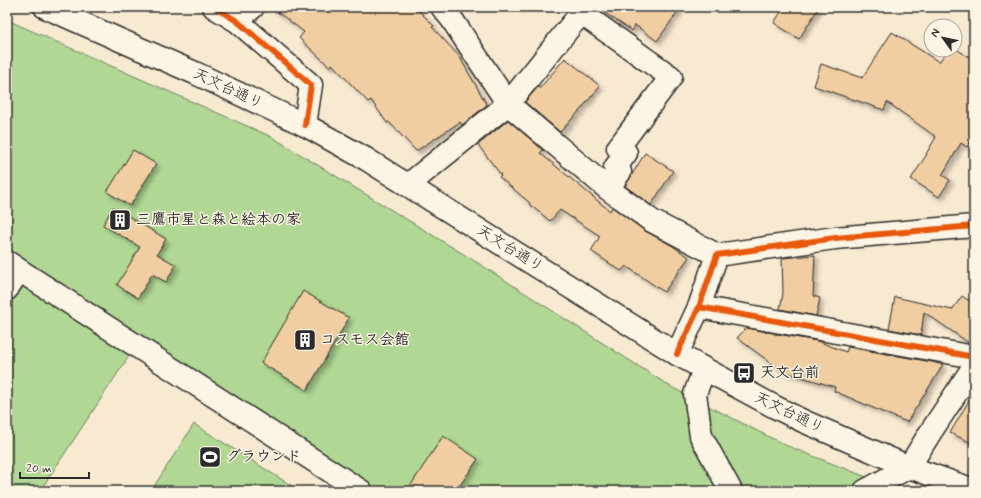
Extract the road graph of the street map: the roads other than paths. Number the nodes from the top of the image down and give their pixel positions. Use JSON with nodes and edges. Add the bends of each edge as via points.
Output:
{"nodes":[{"id":1,"x":44,"y":7,"type":"edge"},
{"id":2,"x":214,"y":7,"type":"edge"},
{"id":3,"x":442,"y":7,"type":"edge"},
{"id":4,"x":245,"y":14,"type":"edge"},
{"id":5,"x":508,"y":104,"type":"junction"},
{"id":6,"x":305,"y":125,"type":"junction"},
{"id":7,"x":408,"y":185,"type":"junction"},
{"id":8,"x":608,"y":189,"type":"junction"},
{"id":9,"x":974,"y":226,"type":"edge"},
{"id":10,"x":717,"y":254,"type":"junction"},
{"id":11,"x":13,"y":266,"type":"edge"},
{"id":12,"x":7,"y":289,"type":"edge"},
{"id":13,"x":699,"y":307,"type":"junction"},
{"id":14,"x":677,"y":354,"type":"junction"},
{"id":15,"x":974,"y":357,"type":"edge"},
{"id":16,"x":974,"y":366,"type":"edge"},
{"id":17,"x":704,"y":369,"type":"junction"},
{"id":18,"x":909,"y":467,"type":"junction"},
{"id":19,"x":974,"y":490,"type":"edge"},
{"id":20,"x":361,"y":491,"type":"edge"},
{"id":21,"x":731,"y":491,"type":"edge"},
{"id":22,"x":865,"y":491,"type":"edge"}],
"edges":[{"from":1,"to":6,"type":"main road","name":"天文台通り","via":[[195,73]]},
{"from":2,"to":4,"type":"main road"},
{"from":3,"to":5,"type":"main road"},
{"from":4,"to":6,"type":"main road","via":[[311,85]]},
{"from":5,"to":7,"type":"main road"},
{"from":5,"to":8,"type":"main road"},
{"from":5,"to":8,"type":"main road","via":[[581,13],[671,77],[618,148],[626,154],[615,168],[620,172]]},
{"from":6,"to":7,"type":"main road","name":"天文台通り"},
{"from":7,"to":14,"type":"main road","name":"天文台通り"},
{"from":8,"to":10,"type":"main road","via":[[652,221]]},
{"from":9,"to":10,"type":"main road","via":[[835,238]]},
{"from":10,"to":13,"type":"main road"},
{"from":11,"to":12,"type":"main road"},
{"from":11,"to":20,"type":"main road"},
{"from":13,"to":14,"type":"main road"},
{"from":13,"to":15,"type":"main road"},
{"from":14,"to":17,"type":"main road","name":"天文台通り"},
{"from":16,"to":18,"type":"main road"},
{"from":17,"to":18,"type":"main road","name":"天文台通り","via":[[803,421]]},
{"from":17,"to":21,"type":"main road","via":[[695,394],[701,436]]},
{"from":18,"to":19,"type":"main road","name":"天文台通り"},
{"from":18,"to":22,"type":"main road"}]}
